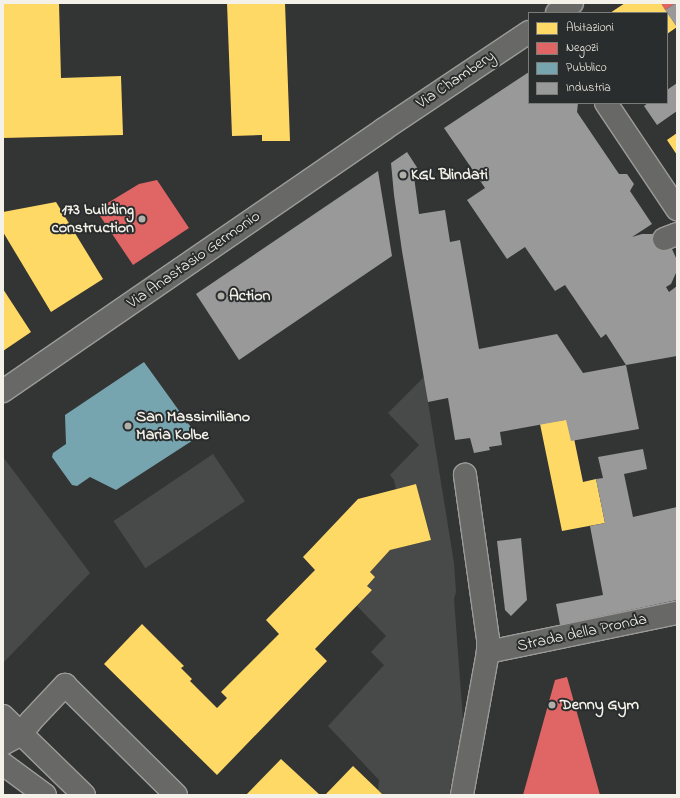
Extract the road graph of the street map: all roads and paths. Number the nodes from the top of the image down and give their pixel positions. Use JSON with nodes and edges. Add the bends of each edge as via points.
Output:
{"nodes":[{"id":1,"x":572,"y":3,"type":"edge"},
{"id":2,"x":558,"y":12,"type":"edge"},
{"id":3,"x":528,"y":33,"type":"edge"},
{"id":4,"x":607,"y":104,"type":"edge"},
{"id":5,"x":384,"y":129,"type":"joint"},
{"id":6,"x":677,"y":209,"type":"edge"},
{"id":7,"x":3,"y":391,"type":"edge"},
{"id":8,"x":465,"y":475,"type":"dead end"},
{"id":9,"x":677,"y":613,"type":"edge"},
{"id":10,"x":488,"y":652,"type":"junction"},
{"id":11,"x":3,"y":716,"type":"edge"},
{"id":12,"x":12,"y":739,"type":"edge"},
{"id":13,"x":3,"y":764,"type":"edge"},
{"id":14,"x":45,"y":795,"type":"edge"},
{"id":15,"x":84,"y":795,"type":"edge"},
{"id":16,"x":176,"y":795,"type":"edge"},
{"id":17,"x":462,"y":795,"type":"edge"}],
"edges":[{"from":1,"to":2,"type":"street"},
{"from":3,"to":5,"type":"street","name":"Via Chambery"},
{"from":4,"to":6,"type":"street"},
{"from":5,"to":7,"type":"street","name":"Via Anastasio Germonio"},
{"from":8,"to":10,"type":"street"},
{"from":9,"to":10,"type":"street","name":"Strada della Pronda"},
{"from":10,"to":17,"type":"street"},
{"from":11,"to":12,"type":"street"},
{"from":12,"to":15,"type":"street"},
{"from":12,"to":16,"type":"street","via":[[65,685]]},
{"from":13,"to":14,"type":"street"}]}
